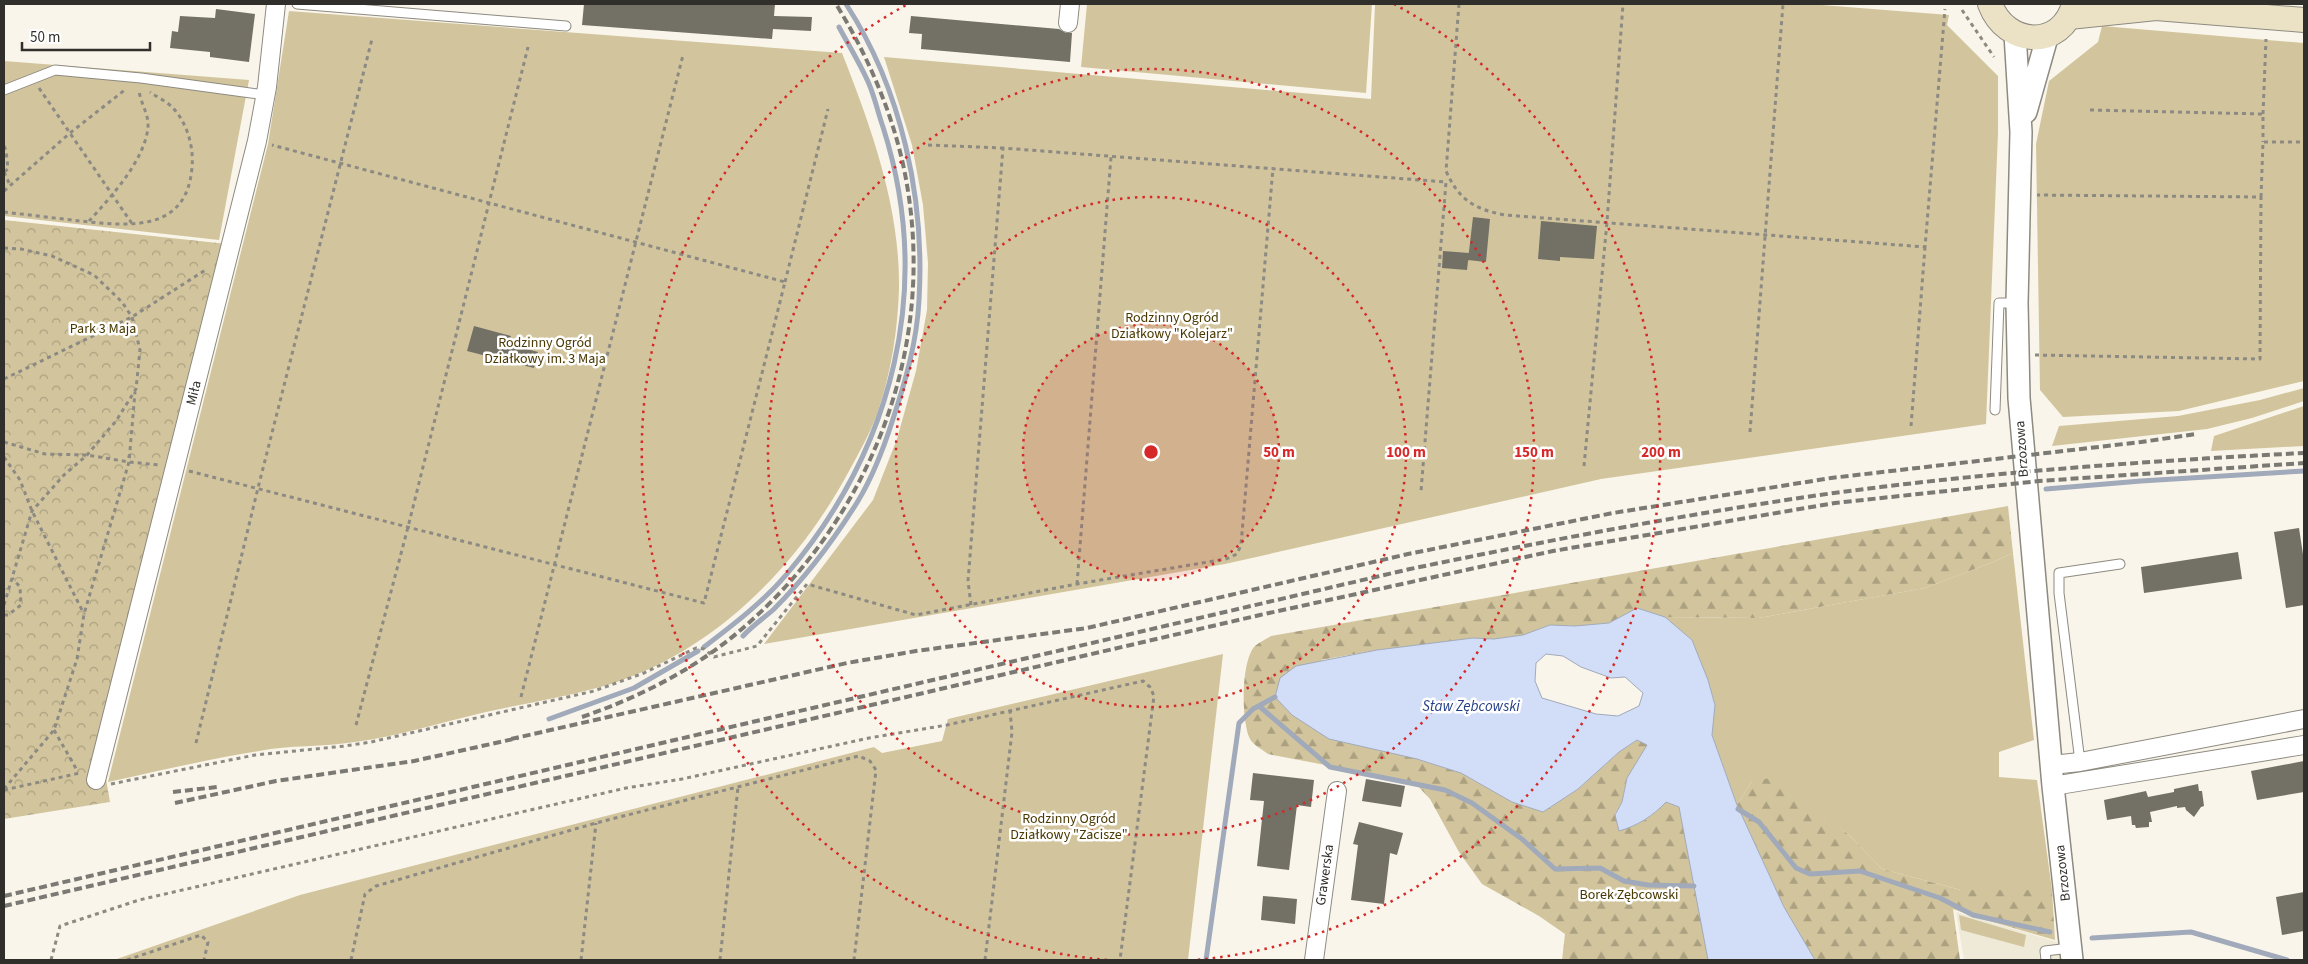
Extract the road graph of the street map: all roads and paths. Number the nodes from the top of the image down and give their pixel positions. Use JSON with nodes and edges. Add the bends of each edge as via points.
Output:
{"nodes":[{"id":1,"x":276,"y":4,"type":"edge"},
{"id":2,"x":297,"y":4,"type":"edge"},
{"id":3,"x":1070,"y":4,"type":"edge"},
{"id":4,"x":1459,"y":4,"type":"edge"},
{"id":5,"x":1622,"y":4,"type":"edge"},
{"id":6,"x":1782,"y":4,"type":"edge"},
{"id":7,"x":1990,"y":4,"type":"edge"},
{"id":8,"x":2148,"y":6,"type":"edge"},
{"id":9,"x":1944,"y":9,"type":"dead end"},
{"id":10,"x":1962,"y":10,"type":"dead end"},
{"id":11,"x":2071,"y":10,"type":"edge"},
{"id":12,"x":2304,"y":20,"type":"edge"},
{"id":13,"x":1068,"y":23,"type":"dead end"},
{"id":14,"x":566,"y":26,"type":"dead end"},
{"id":15,"x":2015,"y":34,"type":"junction"},
{"id":16,"x":2048,"y":34,"type":"junction"},
{"id":17,"x":372,"y":39,"type":"dead end"},
{"id":18,"x":2266,"y":39,"type":"dead end"},
{"id":19,"x":528,"y":47,"type":"dead end"},
{"id":20,"x":683,"y":55,"type":"dead end"},
{"id":21,"x":1994,"y":57,"type":"dead end"},
{"id":22,"x":141,"y":78,"type":"junction"},
{"id":23,"x":33,"y":79,"type":"junction"},
{"id":24,"x":4,"y":90,"type":"edge"},
{"id":25,"x":266,"y":95,"type":"junction"},
{"id":26,"x":828,"y":109,"type":"dead end"},
{"id":27,"x":2090,"y":110,"type":"dead end"},
{"id":28,"x":2263,"y":114,"type":"junction"},
{"id":29,"x":2021,"y":132,"type":"junction"},
{"id":30,"x":70,"y":133,"type":"junction"},
{"id":31,"x":2263,"y":142,"type":"junction"},
{"id":32,"x":2304,"y":142,"type":"edge"},
{"id":33,"x":268,"y":144,"type":"dead end"},
{"id":34,"x":928,"y":145,"type":"dead end"},
{"id":35,"x":4,"y":146,"type":"edge"},
{"id":36,"x":1003,"y":148,"type":"junction"},
{"id":37,"x":1111,"y":157,"type":"junction"},
{"id":38,"x":342,"y":164,"type":"junction"},
{"id":39,"x":1273,"y":168,"type":"junction"},
{"id":40,"x":1446,"y":171,"type":"junction"},
{"id":41,"x":4,"y":172,"type":"edge"},
{"id":42,"x":1446,"y":182,"type":"junction"},
{"id":43,"x":10,"y":185,"type":"junction"},
{"id":44,"x":4,"y":191,"type":"edge"},
{"id":45,"x":113,"y":194,"type":"junction"},
{"id":46,"x":2039,"y":195,"type":"dead end"},
{"id":47,"x":2261,"y":197,"type":"junction"},
{"id":48,"x":488,"y":203,"type":"junction"},
{"id":49,"x":4,"y":212,"type":"edge"},
{"id":50,"x":89,"y":222,"type":"junction"},
{"id":51,"x":1607,"y":222,"type":"junction"},
{"id":52,"x":133,"y":224,"type":"junction"},
{"id":53,"x":1765,"y":236,"type":"junction"},
{"id":54,"x":637,"y":243,"type":"junction"},
{"id":55,"x":1925,"y":247,"type":"junction"},
{"id":56,"x":4,"y":248,"type":"edge"},
{"id":57,"x":228,"y":256,"type":"junction"},
{"id":58,"x":785,"y":282,"type":"junction"},
{"id":59,"x":2016,"y":303,"type":"junction"},
{"id":60,"x":132,"y":317,"type":"junction"},
{"id":61,"x":2038,"y":355,"type":"dead end"},
{"id":62,"x":4,"y":379,"type":"edge"},
{"id":63,"x":136,"y":389,"type":"junction"},
{"id":64,"x":1995,"y":410,"type":"dead end"},
{"id":65,"x":1911,"y":426,"type":"dead end"},
{"id":66,"x":1750,"y":432,"type":"dead end"},
{"id":67,"x":4,"y":442,"type":"edge"},
{"id":68,"x":88,"y":455,"type":"junction"},
{"id":69,"x":4,"y":457,"type":"edge"},
{"id":70,"x":129,"y":462,"type":"junction"},
{"id":71,"x":1584,"y":466,"type":"dead end"},
{"id":72,"x":181,"y":468,"type":"junction"},
{"id":73,"x":258,"y":488,"type":"junction"},
{"id":74,"x":1421,"y":491,"type":"dead end"},
{"id":75,"x":32,"y":511,"type":"junction"},
{"id":76,"x":408,"y":526,"type":"junction"},
{"id":77,"x":2120,"y":564,"type":"dead end"},
{"id":78,"x":555,"y":566,"type":"junction"},
{"id":79,"x":12,"y":578,"type":"junction"},
{"id":80,"x":1077,"y":584,"type":"junction"},
{"id":81,"x":4,"y":605,"type":"edge"},
{"id":82,"x":971,"y":605,"type":"junction"},
{"id":83,"x":84,"y":614,"type":"junction"},
{"id":84,"x":4,"y":615,"type":"edge"},
{"id":85,"x":521,"y":697,"type":"dead end"},
{"id":86,"x":1010,"y":710,"type":"junction"},
{"id":87,"x":2304,"y":719,"type":"edge"},
{"id":88,"x":356,"y":725,"type":"dead end"},
{"id":89,"x":54,"y":730,"type":"junction"},
{"id":90,"x":196,"y":742,"type":"dead end"},
{"id":91,"x":2304,"y":745,"type":"edge"},
{"id":92,"x":2080,"y":762,"type":"junction"},
{"id":93,"x":2052,"y":765,"type":"junction"},
{"id":94,"x":78,"y":772,"type":"junction"},
{"id":95,"x":96,"y":780,"type":"junction"},
{"id":96,"x":2053,"y":786,"type":"junction"},
{"id":97,"x":738,"y":787,"type":"junction"},
{"id":98,"x":4,"y":789,"type":"edge"},
{"id":99,"x":1337,"y":791,"type":"dead end"},
{"id":100,"x":596,"y":823,"type":"junction"},
{"id":101,"x":2071,"y":954,"type":"edge"},
{"id":102,"x":51,"y":960,"type":"edge"},
{"id":103,"x":127,"y":960,"type":"edge"},
{"id":104,"x":204,"y":960,"type":"edge"},
{"id":105,"x":351,"y":960,"type":"edge"},
{"id":106,"x":581,"y":960,"type":"edge"},
{"id":107,"x":720,"y":960,"type":"edge"},
{"id":108,"x":854,"y":960,"type":"edge"},
{"id":109,"x":985,"y":960,"type":"edge"},
{"id":110,"x":1120,"y":960,"type":"edge"},
{"id":111,"x":1314,"y":960,"type":"edge"},
{"id":112,"x":2046,"y":960,"type":"edge"}],
"edges":[{"from":1,"to":25,"type":"street","name":"Miła"},
{"from":2,"to":14,"type":"lane"},
{"from":3,"to":13,"type":"street"},
{"from":4,"to":40,"type":"path"},
{"from":5,"to":51,"type":"path"},
{"from":6,"to":53,"type":"path"},
{"from":7,"to":15,"type":"main road","via":[[2003,26]]},
{"from":8,"to":11,"type":"main road"},
{"from":8,"to":12,"type":"main road"},
{"from":9,"to":55,"type":"path"},
{"from":10,"to":21,"type":"path"},
{"from":11,"to":16,"type":"main road","via":[[2060,27]]},
{"from":15,"to":16,"type":"main road","via":[[2026,37]]},
{"from":15,"to":29,"type":"street","name":"Brzozowa"},
{"from":16,"to":29,"type":"street","name":"Brzozowa"},
{"from":17,"to":38,"type":"path"},
{"from":18,"to":28,"type":"path"},
{"from":19,"to":48,"type":"path"},
{"from":20,"to":54,"type":"path"},
{"from":22,"to":23,"type":"lane","via":[[55,70]]},
{"from":22,"to":25,"type":"lane"},
{"from":22,"to":30,"type":"path"},
{"from":22,"to":45,"type":"path","via":[[138,92],[148,126],[143,148]]},
{"from":22,"to":52,"type":"path","via":[[144,88],[172,106],[184,124],[190,142],[192,166],[189,190],[174,210],[157,221]]},
{"from":23,"to":24,"type":"lane"},
{"from":23,"to":30,"type":"path"},
{"from":25,"to":57,"type":"street","name":"Miła"},
{"from":26,"to":58,"type":"path"},
{"from":27,"to":28,"type":"path"},
{"from":28,"to":31,"type":"path"},
{"from":29,"to":59,"type":"street","name":"Brzozowa"},
{"from":30,"to":43,"type":"path"},
{"from":30,"to":45,"type":"path"},
{"from":31,"to":32,"type":"path"},
{"from":31,"to":47,"type":"path"},
{"from":33,"to":38,"type":"path"},
{"from":34,"to":36,"type":"path"},
{"from":35,"to":41,"type":"path","via":[[8,169]]},
{"from":36,"to":37,"type":"path"},
{"from":36,"to":82,"type":"path","via":[[968,581]]},
{"from":37,"to":39,"type":"path"},
{"from":37,"to":80,"type":"path"},
{"from":38,"to":48,"type":"path"},
{"from":38,"to":73,"type":"path"},
{"from":39,"to":42,"type":"path"},
{"from":39,"to":80,"type":"path","via":[[1241,545],[1237,554],[1226,559]]},
{"from":40,"to":42,"type":"path"},
{"from":40,"to":51,"type":"path","via":[[1453,186],[1468,202],[1486,212]]},
{"from":41,"to":43,"type":"path"},
{"from":42,"to":74,"type":"path"},
{"from":43,"to":44,"type":"path"},
{"from":45,"to":50,"type":"path"},
{"from":45,"to":52,"type":"path"},
{"from":46,"to":47,"type":"path"},
{"from":47,"to":61,"type":"path","via":[[2260,359]]},
{"from":48,"to":54,"type":"path"},
{"from":48,"to":76,"type":"path"},
{"from":49,"to":50,"type":"path"},
{"from":50,"to":52,"type":"path"},
{"from":51,"to":53,"type":"path"},
{"from":51,"to":71,"type":"path"},
{"from":53,"to":55,"type":"path"},
{"from":53,"to":66,"type":"path"},
{"from":54,"to":58,"type":"path"},
{"from":54,"to":78,"type":"path"},
{"from":55,"to":65,"type":"path"},
{"from":56,"to":60,"type":"path","via":[[52,256],[94,275],[122,302]]},
{"from":57,"to":60,"type":"path"},
{"from":57,"to":72,"type":"street","name":"Miła"},
{"from":58,"to":78,"type":"path","via":[[704,604]]},
{"from":59,"to":64,"type":"lane","via":[[1999,304]]},
{"from":59,"to":93,"type":"street","name":"Brzozowa","via":[[2017,373],[2025,480]]},
{"from":60,"to":62,"type":"path"},
{"from":60,"to":63,"type":"path","via":[[140,350]]},
{"from":63,"to":68,"type":"path","via":[[116,421]]},
{"from":63,"to":70,"type":"path"},
{"from":67,"to":68,"type":"path","via":[[45,454]]},
{"from":68,"to":70,"type":"path"},
{"from":68,"to":75,"type":"path","via":[[64,475]]},
{"from":69,"to":75,"type":"path","via":[[20,480]]},
{"from":70,"to":72,"type":"path"},
{"from":70,"to":83,"type":"path"},
{"from":72,"to":73,"type":"path"},
{"from":72,"to":95,"type":"street","name":"Miła"},
{"from":73,"to":76,"type":"path"},
{"from":73,"to":90,"type":"path"},
{"from":75,"to":79,"type":"path"},
{"from":75,"to":83,"type":"path"},
{"from":76,"to":78,"type":"path"},
{"from":76,"to":88,"type":"path"},
{"from":77,"to":92,"type":"lane","via":[[2059,574]]},
{"from":78,"to":85,"type":"path"},
{"from":79,"to":81,"type":"path"},
{"from":79,"to":84,"type":"path","via":[[20,587],[21,605]]},
{"from":80,"to":82,"type":"path"},
{"from":82,"to":95,"type":"path","via":[[916,615],[807,584],[757,646],[714,657],[704,649],[696,648],[601,689],[371,742],[255,755],[110,784]]},
{"from":83,"to":89,"type":"path","via":[[77,659]]},
{"from":86,"to":102,"type":"path","via":[[626,788],[138,900],[60,926]]},
{"from":86,"to":109,"type":"path","via":[[1012,732]]},
{"from":86,"to":110,"type":"path","via":[[1143,681],[1152,691],[1154,696]]},
{"from":87,"to":92,"type":"street"},
{"from":89,"to":94,"type":"path"},
{"from":89,"to":98,"type":"path"},
{"from":91,"to":96,"type":"street"},
{"from":92,"to":93,"type":"street"},
{"from":93,"to":96,"type":"street","name":"Brzozowa"},
{"from":94,"to":95,"type":"path"},
{"from":94,"to":98,"type":"path"},
{"from":96,"to":101,"type":"street","name":"Brzozowa"},
{"from":97,"to":100,"type":"path"},
{"from":97,"to":107,"type":"path"},
{"from":97,"to":108,"type":"path","via":[[859,756],[870,761],[876,770]]},
{"from":99,"to":111,"type":"street","name":"Grawerska"},
{"from":100,"to":105,"type":"path","via":[[376,886],[365,894]]},
{"from":100,"to":106,"type":"path"},
{"from":101,"to":112,"type":"lane","via":[[2045,951]]},
{"from":103,"to":104,"type":"path","via":[[201,936],[208,942]]}]}
